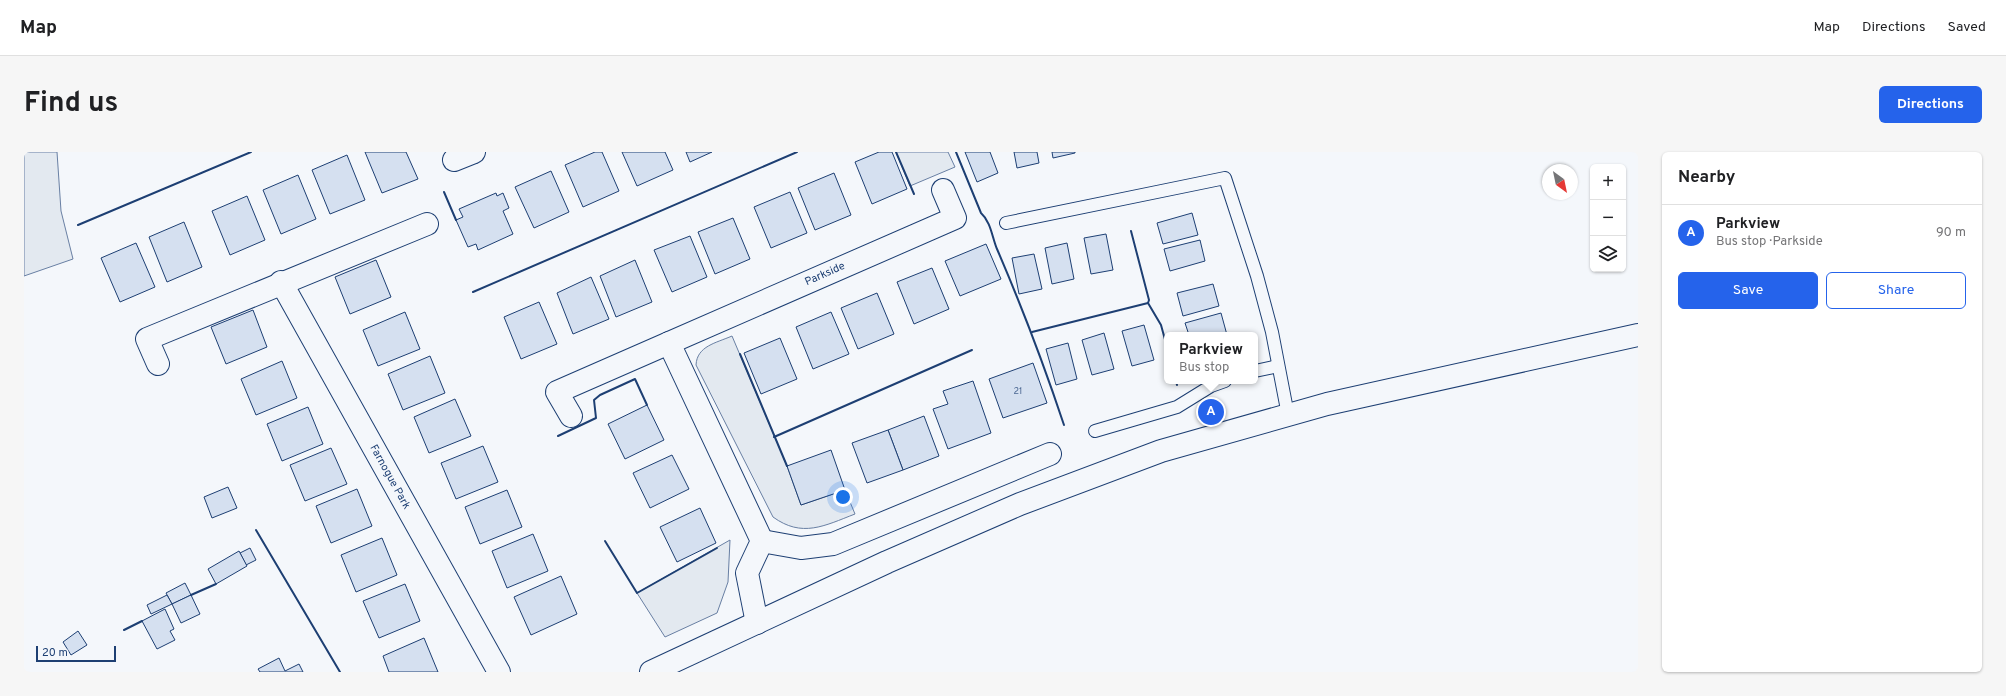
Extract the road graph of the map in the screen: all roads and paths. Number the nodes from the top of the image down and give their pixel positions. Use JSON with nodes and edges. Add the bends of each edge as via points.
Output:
{"nodes":[{"id":1,"x":943,"y":190,"type":"dead end"},
{"id":2,"x":1006,"y":223,"type":"dead end"},
{"id":3,"x":426,"y":224,"type":"dead end"},
{"id":4,"x":281,"y":282,"type":"junction"},
{"id":5,"x":1638,"y":334,"type":"edge"},
{"id":6,"x":669,"y":343,"type":"junction"},
{"id":7,"x":158,"y":364,"type":"dead end"},
{"id":8,"x":1278,"y":366,"type":"junction"},
{"id":9,"x":1258,"y":370,"type":"edge"},
{"id":10,"x":1217,"y":384,"type":"edge"},
{"id":11,"x":1288,"y":415,"type":"junction"},
{"id":12,"x":570,"y":416,"type":"dead end"},
{"id":13,"x":1095,"y":431,"type":"dead end"},
{"id":14,"x":1050,"y":454,"type":"dead end"},
{"id":15,"x":762,"y":541,"type":"junction"},
{"id":16,"x":757,"y":623,"type":"junction"},
{"id":17,"x":499,"y":672,"type":"edge"},
{"id":18,"x":651,"y":672,"type":"edge"}],
"edges":[{"from":1,"to":6,"type":"street","name":"Parkside","via":[[954,218]]},
{"from":2,"to":8,"type":"lane","via":[[1225,178],[1258,276]]},
{"from":3,"to":4,"type":"street"},
{"from":4,"to":7,"type":"street","via":[[147,339]]},
{"from":4,"to":17,"type":"street","name":"Farnogue Park"},
{"from":5,"to":11,"type":"street"},
{"from":6,"to":12,"type":"street","name":"Parkside","via":[[557,392]]},
{"from":6,"to":15,"type":"street"},
{"from":8,"to":9,"type":"lane"},
{"from":8,"to":11,"type":"lane"},
{"from":10,"to":13,"type":"lane","via":[[1177,407]]},
{"from":11,"to":16,"type":"street","via":[[1160,451],[1020,504]]},
{"from":14,"to":15,"type":"street","via":[[833,544],[801,548]]},
{"from":15,"to":16,"type":"street","via":[[747,573]]},
{"from":16,"to":18,"type":"street"}]}
